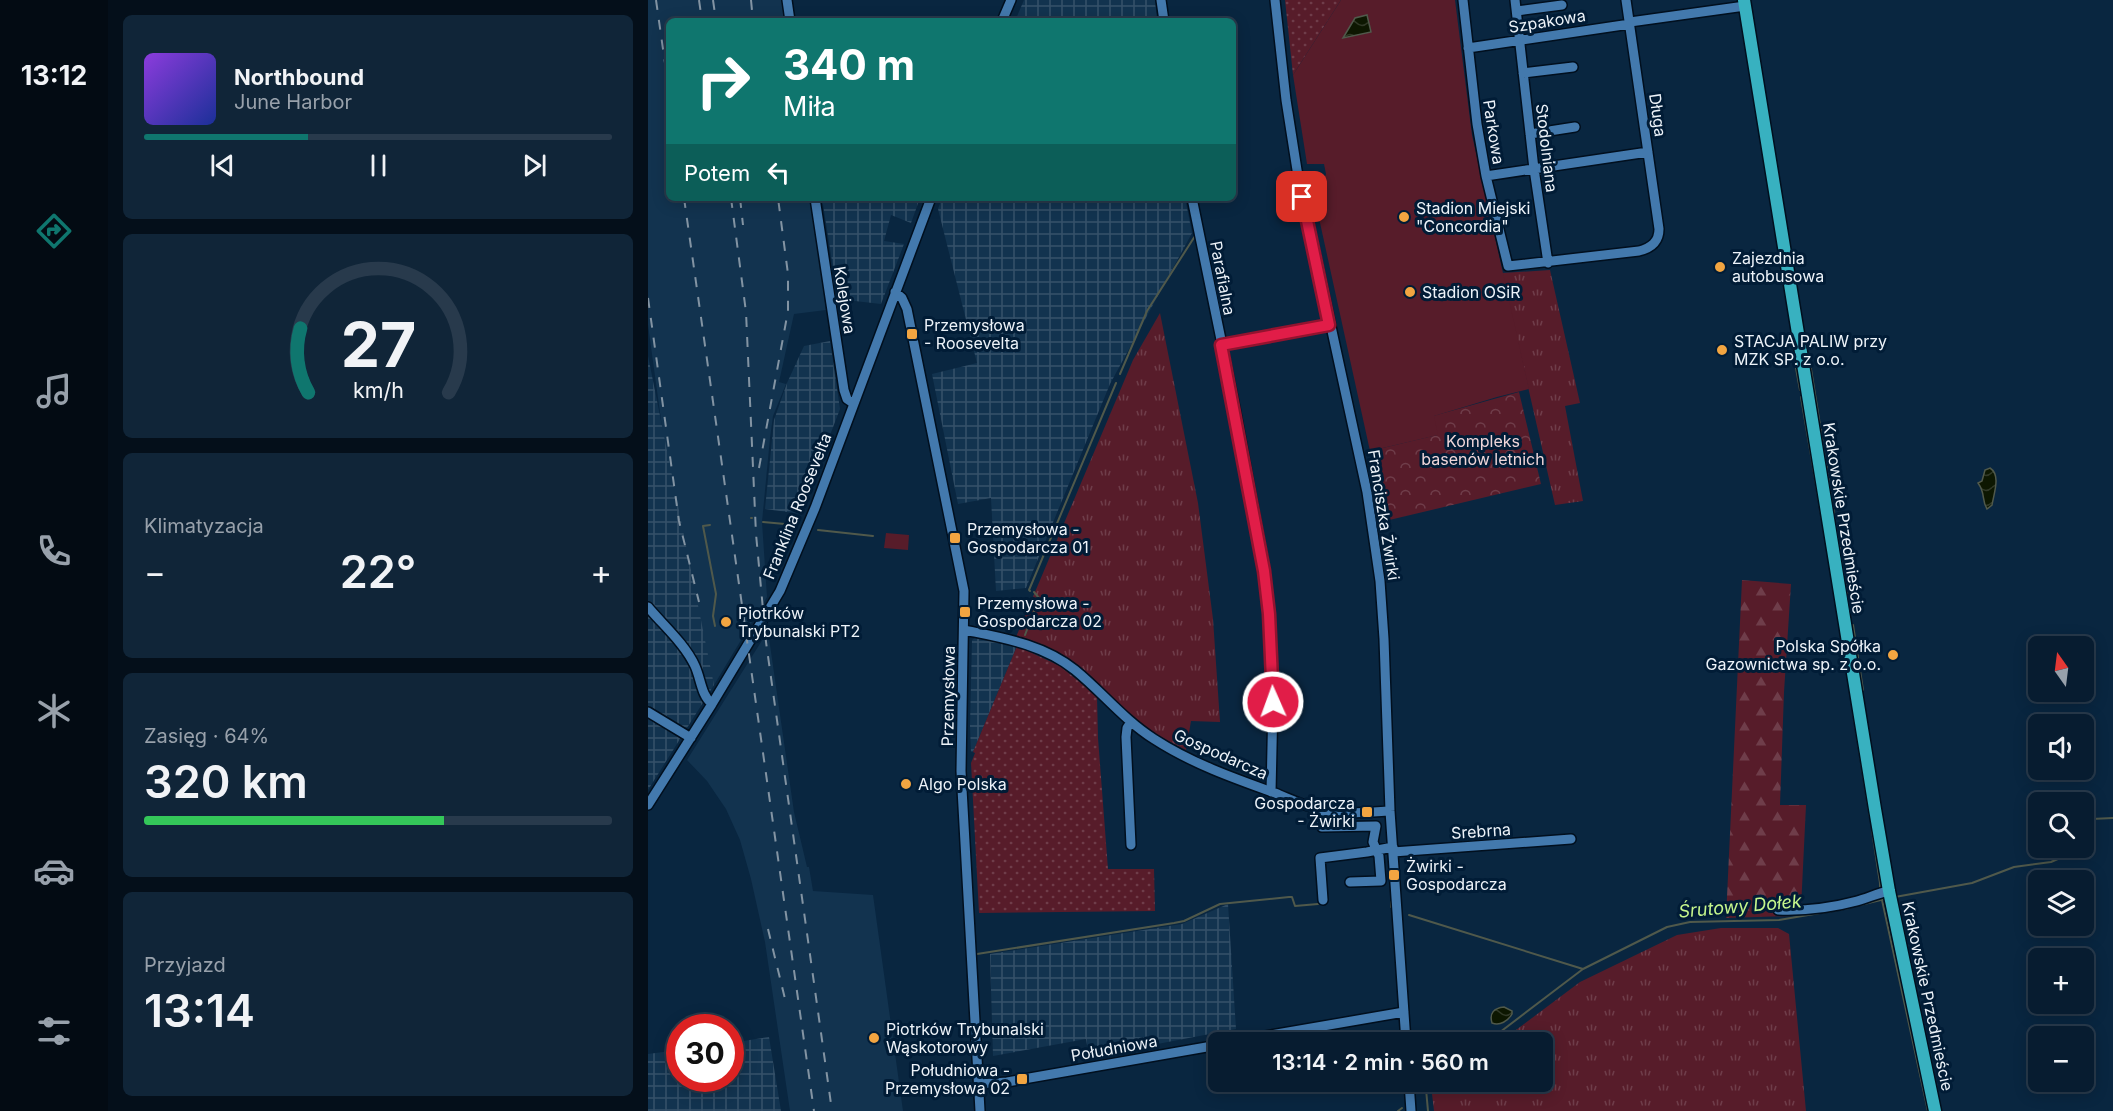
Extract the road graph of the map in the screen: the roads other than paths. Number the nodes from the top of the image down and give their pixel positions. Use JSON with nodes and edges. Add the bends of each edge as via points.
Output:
{"nodes":[{"id":1,"x":787,"y":0,"type":"edge"},
{"id":2,"x":1011,"y":0,"type":"edge"},
{"id":3,"x":1161,"y":0,"type":"edge"},
{"id":4,"x":1275,"y":0,"type":"edge"},
{"id":5,"x":1462,"y":0,"type":"edge"},
{"id":6,"x":1515,"y":0,"type":"edge"},
{"id":7,"x":1626,"y":0,"type":"edge"},
{"id":8,"x":1744,"y":3,"type":"edge"},
{"id":9,"x":1562,"y":5,"type":"dead end"},
{"id":10,"x":1517,"y":11,"type":"junction"},
{"id":11,"x":790,"y":18,"type":"edge"},
{"id":12,"x":1003,"y":18,"type":"edge"},
{"id":13,"x":1164,"y":18,"type":"edge"},
{"id":14,"x":1630,"y":23,"type":"junction"},
{"id":15,"x":1520,"y":41,"type":"junction"},
{"id":16,"x":1468,"y":48,"type":"junction"},
{"id":17,"x":1573,"y":67,"type":"dead end"},
{"id":18,"x":1523,"y":73,"type":"junction"},
{"id":19,"x":1575,"y":127,"type":"dead end"},
{"id":20,"x":1530,"y":134,"type":"junction"},
{"id":21,"x":1648,"y":152,"type":"junction"},
{"id":22,"x":1534,"y":169,"type":"junction"},
{"id":23,"x":1486,"y":176,"type":"junction"},
{"id":24,"x":815,"y":201,"type":"edge"},
{"id":25,"x":930,"y":201,"type":"edge"},
{"id":26,"x":1193,"y":201,"type":"edge"},
{"id":27,"x":1548,"y":263,"type":"junction"},
{"id":28,"x":895,"y":292,"type":"junction"},
{"id":29,"x":1329,"y":325,"type":"junction"},
{"id":30,"x":1221,"y":345,"type":"junction"},
{"id":31,"x":853,"y":403,"type":"junction"},
{"id":32,"x":648,"y":607,"type":"edge"},
{"id":33,"x":964,"y":630,"type":"junction"},
{"id":34,"x":712,"y":704,"type":"junction"},
{"id":35,"x":648,"y":712,"type":"edge"},
{"id":36,"x":1131,"y":722,"type":"junction"},
{"id":37,"x":691,"y":738,"type":"junction"},
{"id":38,"x":1271,"y":792,"type":"junction"},
{"id":39,"x":648,"y":805,"type":"edge"},
{"id":40,"x":1320,"y":810,"type":"junction"},
{"id":41,"x":1390,"y":811,"type":"junction"},
{"id":42,"x":1571,"y":839,"type":"dead end"},
{"id":43,"x":1131,"y":845,"type":"dead end"},
{"id":44,"x":1393,"y":849,"type":"junction"},
{"id":45,"x":1376,"y":850,"type":"junction"},
{"id":46,"x":1350,"y":882,"type":"dead end"},
{"id":47,"x":1889,"y":891,"type":"junction"},
{"id":48,"x":1323,"y":900,"type":"dead end"},
{"id":49,"x":1778,"y":909,"type":"dead end"},
{"id":50,"x":1404,"y":1012,"type":"junction"},
{"id":51,"x":1288,"y":1032,"type":"edge"},
{"id":52,"x":1405,"y":1032,"type":"edge"},
{"id":53,"x":1208,"y":1047,"type":"edge"},
{"id":54,"x":979,"y":1084,"type":"junction"},
{"id":55,"x":1410,"y":1092,"type":"edge"},
{"id":56,"x":980,"y":1111,"type":"edge"},
{"id":57,"x":1411,"y":1111,"type":"edge"},
{"id":58,"x":1935,"y":1111,"type":"edge"}],
"edges":[{"from":1,"to":11,"type":"street"},
{"from":2,"to":12,"type":"street"},
{"from":3,"to":13,"type":"street"},
{"from":4,"to":29,"type":"street","name":"Franciszka Żwirki","via":[[1297,170]]},
{"from":5,"to":16,"type":"street","name":"Parkowa"},
{"from":6,"to":10,"type":"street","name":"Stodolniana"},
{"from":7,"to":14,"type":"street","name":"Długa"},
{"from":8,"to":14,"type":"street","name":"Szpakowa"},
{"from":8,"to":47,"type":"main road","name":"Krakowskie Przedmieście"},
{"from":9,"to":10,"type":"street"},
{"from":10,"to":15,"type":"street","name":"Stodolniana"},
{"from":14,"to":15,"type":"street","name":"Szpakowa"},
{"from":14,"to":21,"type":"street","name":"Długa"},
{"from":15,"to":16,"type":"street","name":"Szpakowa"},
{"from":15,"to":18,"type":"street","name":"Stodolniana"},
{"from":16,"to":23,"type":"street","name":"Parkowa"},
{"from":17,"to":18,"type":"street"},
{"from":18,"to":20,"type":"street","name":"Stodolniana"},
{"from":19,"to":20,"type":"street"},
{"from":20,"to":22,"type":"street","name":"Stodolniana"},
{"from":21,"to":22,"type":"street"},
{"from":21,"to":27,"type":"street","name":"Długa","via":[[1659,234],[1655,243],[1646,249]]},
{"from":22,"to":23,"type":"street"},
{"from":22,"to":27,"type":"street","name":"Stodolniana"},
{"from":23,"to":27,"type":"street","name":"Parkowa","via":[[1508,266]]},
{"from":24,"to":31,"type":"street","name":"Kolejowa","via":[[844,390]]},
{"from":25,"to":28,"type":"street","name":"Franklina Roosevelta"},
{"from":26,"to":30,"type":"street","name":"Parafialna"},
{"from":28,"to":31,"type":"street","name":"Franklina Roosevelta"},
{"from":28,"to":33,"type":"street","name":"Przemysłowa","via":[[907,309],[955,538],[964,591]]},
{"from":29,"to":30,"type":"street"},
{"from":29,"to":41,"type":"street","name":"Franciszka Żwirki","via":[[1367,492],[1380,581]]},
{"from":30,"to":38,"type":"street","name":"Parafialna","via":[[1266,581],[1273,702]]},
{"from":31,"to":34,"type":"street","name":"Franklina Roosevelta","via":[[780,591]]},
{"from":32,"to":34,"type":"street","via":[[689,657],[705,697]]},
{"from":33,"to":36,"type":"street","name":"Gospodarcza","via":[[1051,654]]},
{"from":33,"to":54,"type":"street","name":"Przemysłowa","via":[[961,771]]},
{"from":34,"to":37,"type":"street","name":"Franklina Roosevelta"},
{"from":35,"to":37,"type":"street"},
{"from":36,"to":38,"type":"street","name":"Gospodarcza","via":[[1184,756]]},
{"from":36,"to":43,"type":"street","via":[[1126,737]]},
{"from":37,"to":39,"type":"street","name":"Franklina Roosevelta"},
{"from":38,"to":40,"type":"street","name":"Gospodarcza"},
{"from":40,"to":41,"type":"street","name":"Gospodarcza"},
{"from":40,"to":45,"type":"street","via":[[1322,827],[1375,825]]},
{"from":41,"to":44,"type":"street","name":"Franciszka Żwirki"},
{"from":42,"to":44,"type":"street","name":"Srebrna"},
{"from":44,"to":45,"type":"street","name":"Srebrna"},
{"from":44,"to":50,"type":"street","name":"Franciszka Żwirki"},
{"from":45,"to":46,"type":"street","via":[[1381,881]]},
{"from":45,"to":48,"type":"street","name":"Srebrna","via":[[1320,858]]},
{"from":47,"to":49,"type":"street","via":[[1831,906]]},
{"from":47,"to":58,"type":"main road","name":"Krakowskie Przedmieście"},
{"from":50,"to":51,"type":"street"},
{"from":50,"to":52,"type":"street","name":"Franciszka Żwirki"},
{"from":53,"to":54,"type":"street","name":"Południowa"},
{"from":54,"to":56,"type":"street","name":"Przemysłowa"},
{"from":55,"to":57,"type":"street"}]}
